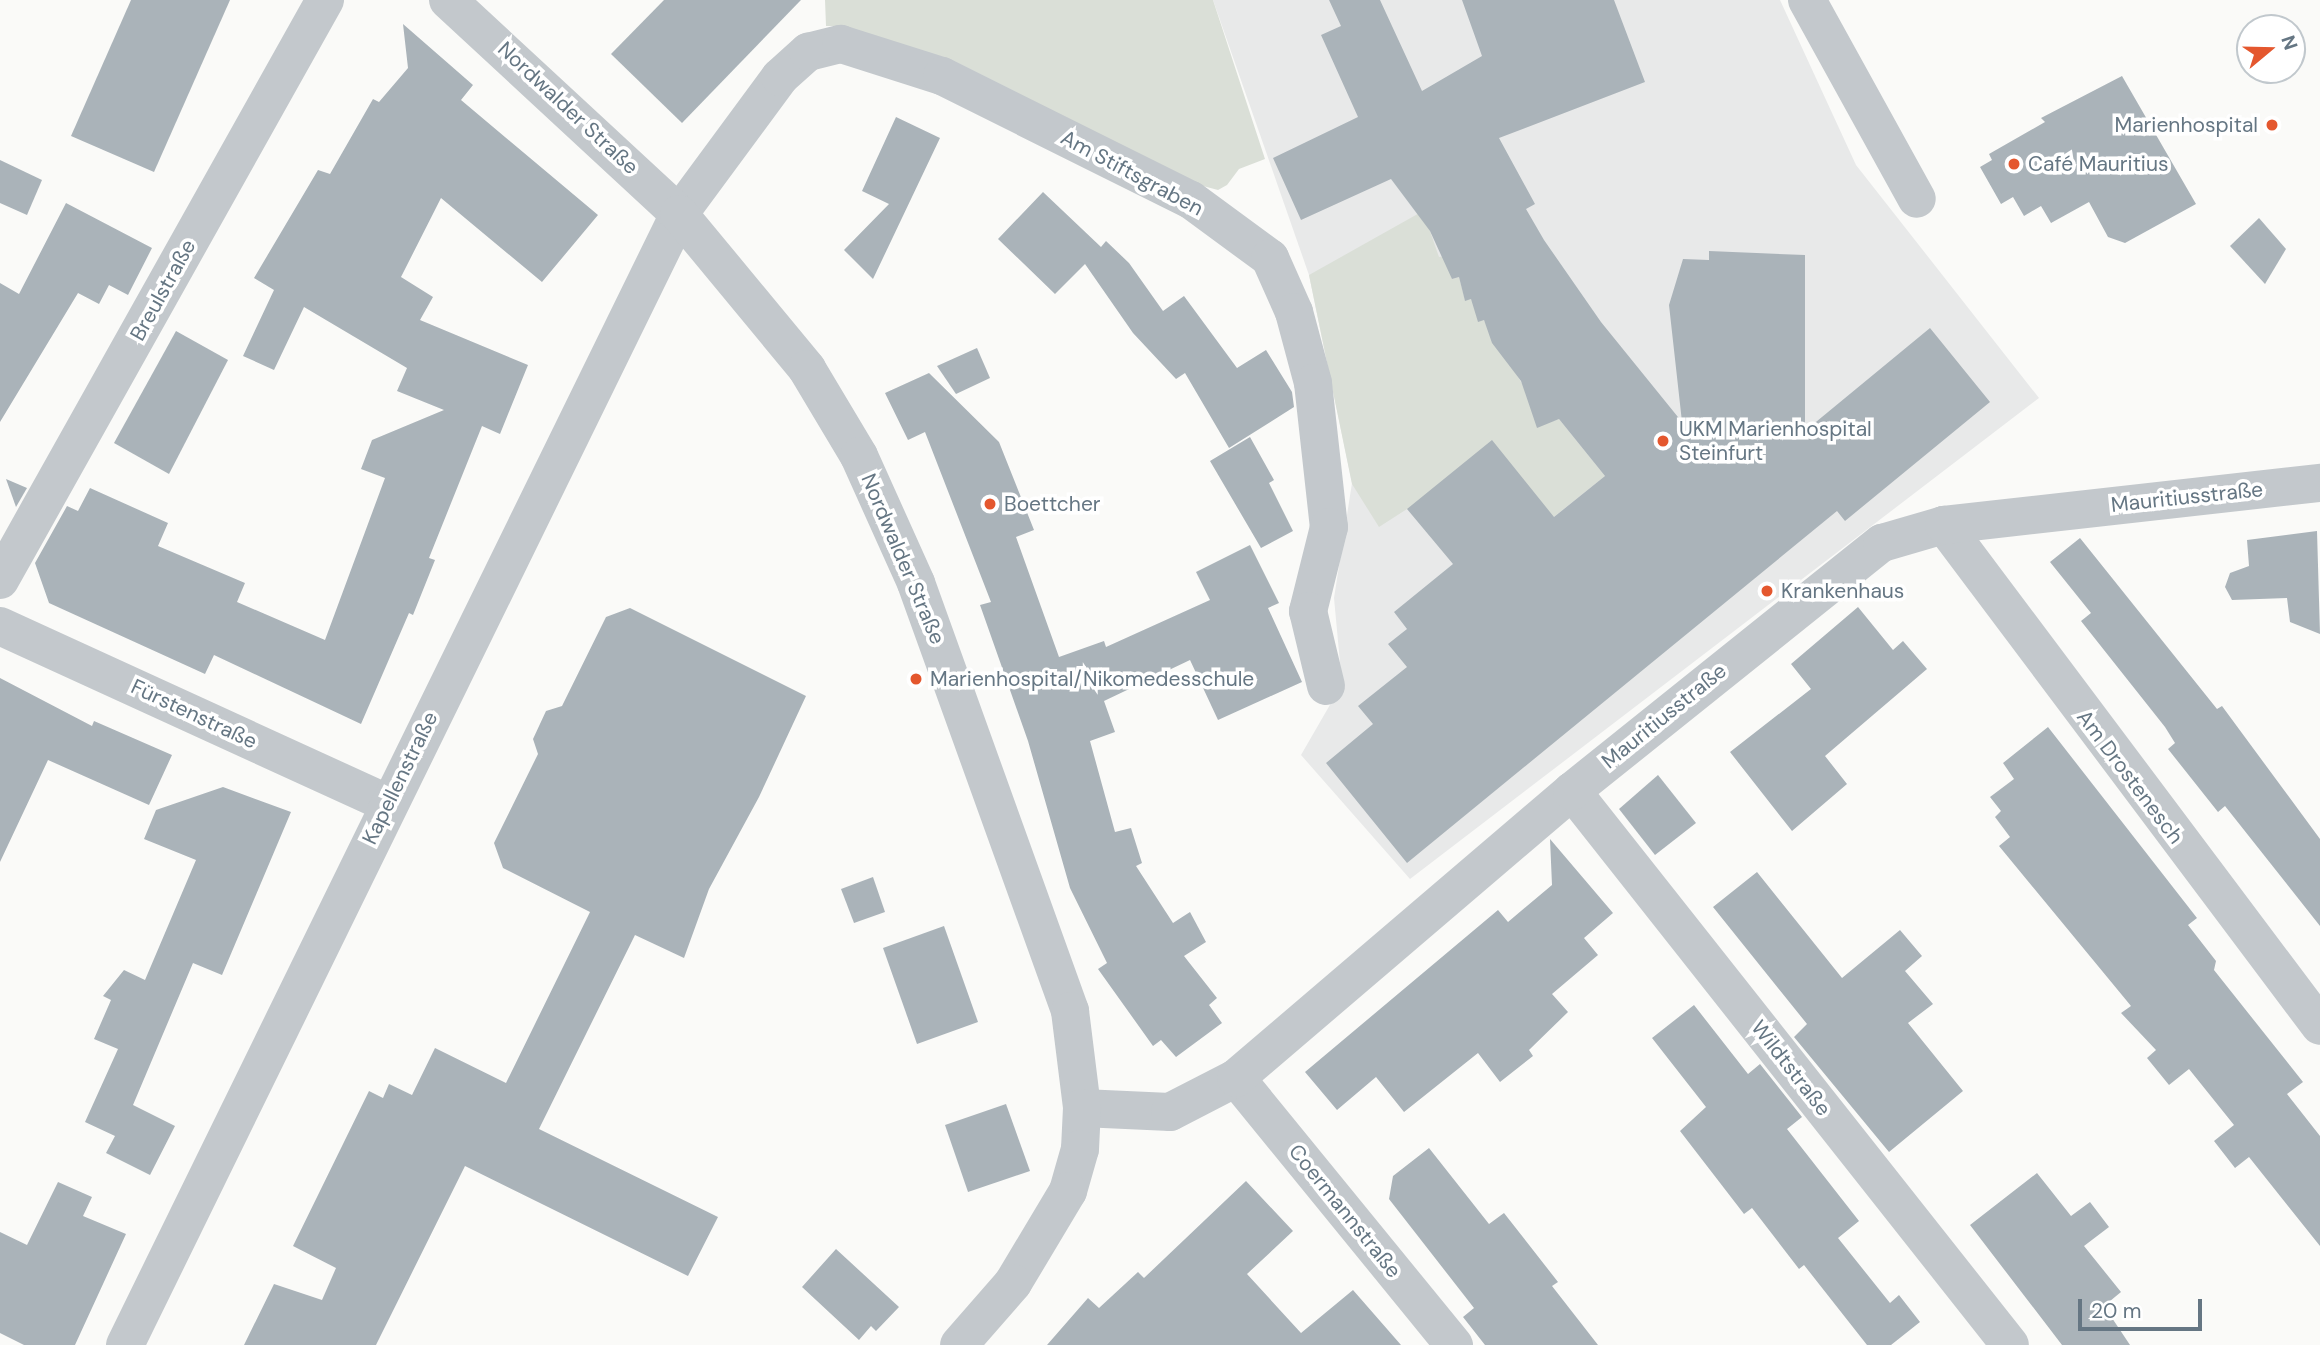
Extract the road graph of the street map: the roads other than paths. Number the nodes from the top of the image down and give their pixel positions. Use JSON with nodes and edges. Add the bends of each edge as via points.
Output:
{"nodes":[{"id":1,"x":325,"y":0,"type":"edge"},
{"id":2,"x":448,"y":0,"type":"edge"},
{"id":3,"x":1807,"y":0,"type":"edge"},
{"id":4,"x":1917,"y":199,"type":"dead end"},
{"id":5,"x":680,"y":214,"type":"junction"},
{"id":6,"x":2320,"y":482,"type":"edge"},
{"id":7,"x":1944,"y":525,"type":"junction"},
{"id":8,"x":0,"y":580,"type":"edge"},
{"id":9,"x":0,"y":626,"type":"edge"},
{"id":10,"x":1326,"y":686,"type":"dead end"},
{"id":11,"x":1572,"y":791,"type":"junction"},
{"id":12,"x":387,"y":803,"type":"junction"},
{"id":13,"x":2320,"y":1026,"type":"edge"},
{"id":14,"x":1236,"y":1078,"type":"junction"},
{"id":15,"x":1082,"y":1108,"type":"junction"},
{"id":16,"x":125,"y":1345,"type":"edge"},
{"id":17,"x":959,"y":1345,"type":"edge"},
{"id":18,"x":1454,"y":1345,"type":"edge"},
{"id":19,"x":2010,"y":1345,"type":"edge"}],
"edges":[{"from":1,"to":8,"type":"street","name":"Breulstraße"},
{"from":2,"to":5,"type":"street","name":"Nordwalder Straße"},
{"from":3,"to":4,"type":"street"},
{"from":5,"to":10,"type":"street","name":"Am Stiftsgraben","via":[[780,77],[808,52],[841,44],[942,76],[1191,200],[1270,258],[1294,312],[1313,383],[1329,527],[1308,611]]},
{"from":5,"to":12,"type":"street","name":"Kapellenstraße"},
{"from":5,"to":15,"type":"street","name":"Nordwalder Straße","via":[[807,369],[865,468],[934,631],[1070,1011]]},
{"from":6,"to":7,"type":"street","name":"Mauritiusstraße"},
{"from":7,"to":11,"type":"street","name":"Mauritiusstraße","via":[[1882,542]]},
{"from":7,"to":13,"type":"street","name":"Am Drostenesch"},
{"from":9,"to":12,"type":"street","name":"Fürstenstraße"},
{"from":11,"to":14,"type":"street","name":"Mauritiusstraße"},
{"from":11,"to":19,"type":"street","name":"Wildtstraße"},
{"from":12,"to":16,"type":"street","name":"Kapellenstraße"},
{"from":14,"to":15,"type":"street","name":"Mauritiusstraße","via":[[1170,1112]]},
{"from":14,"to":18,"type":"street","name":"Coermannstraße"},
{"from":15,"to":17,"type":"street","name":"Nordwalder Straße","via":[[1080,1149],[1068,1192],[1013,1283]]}]}
